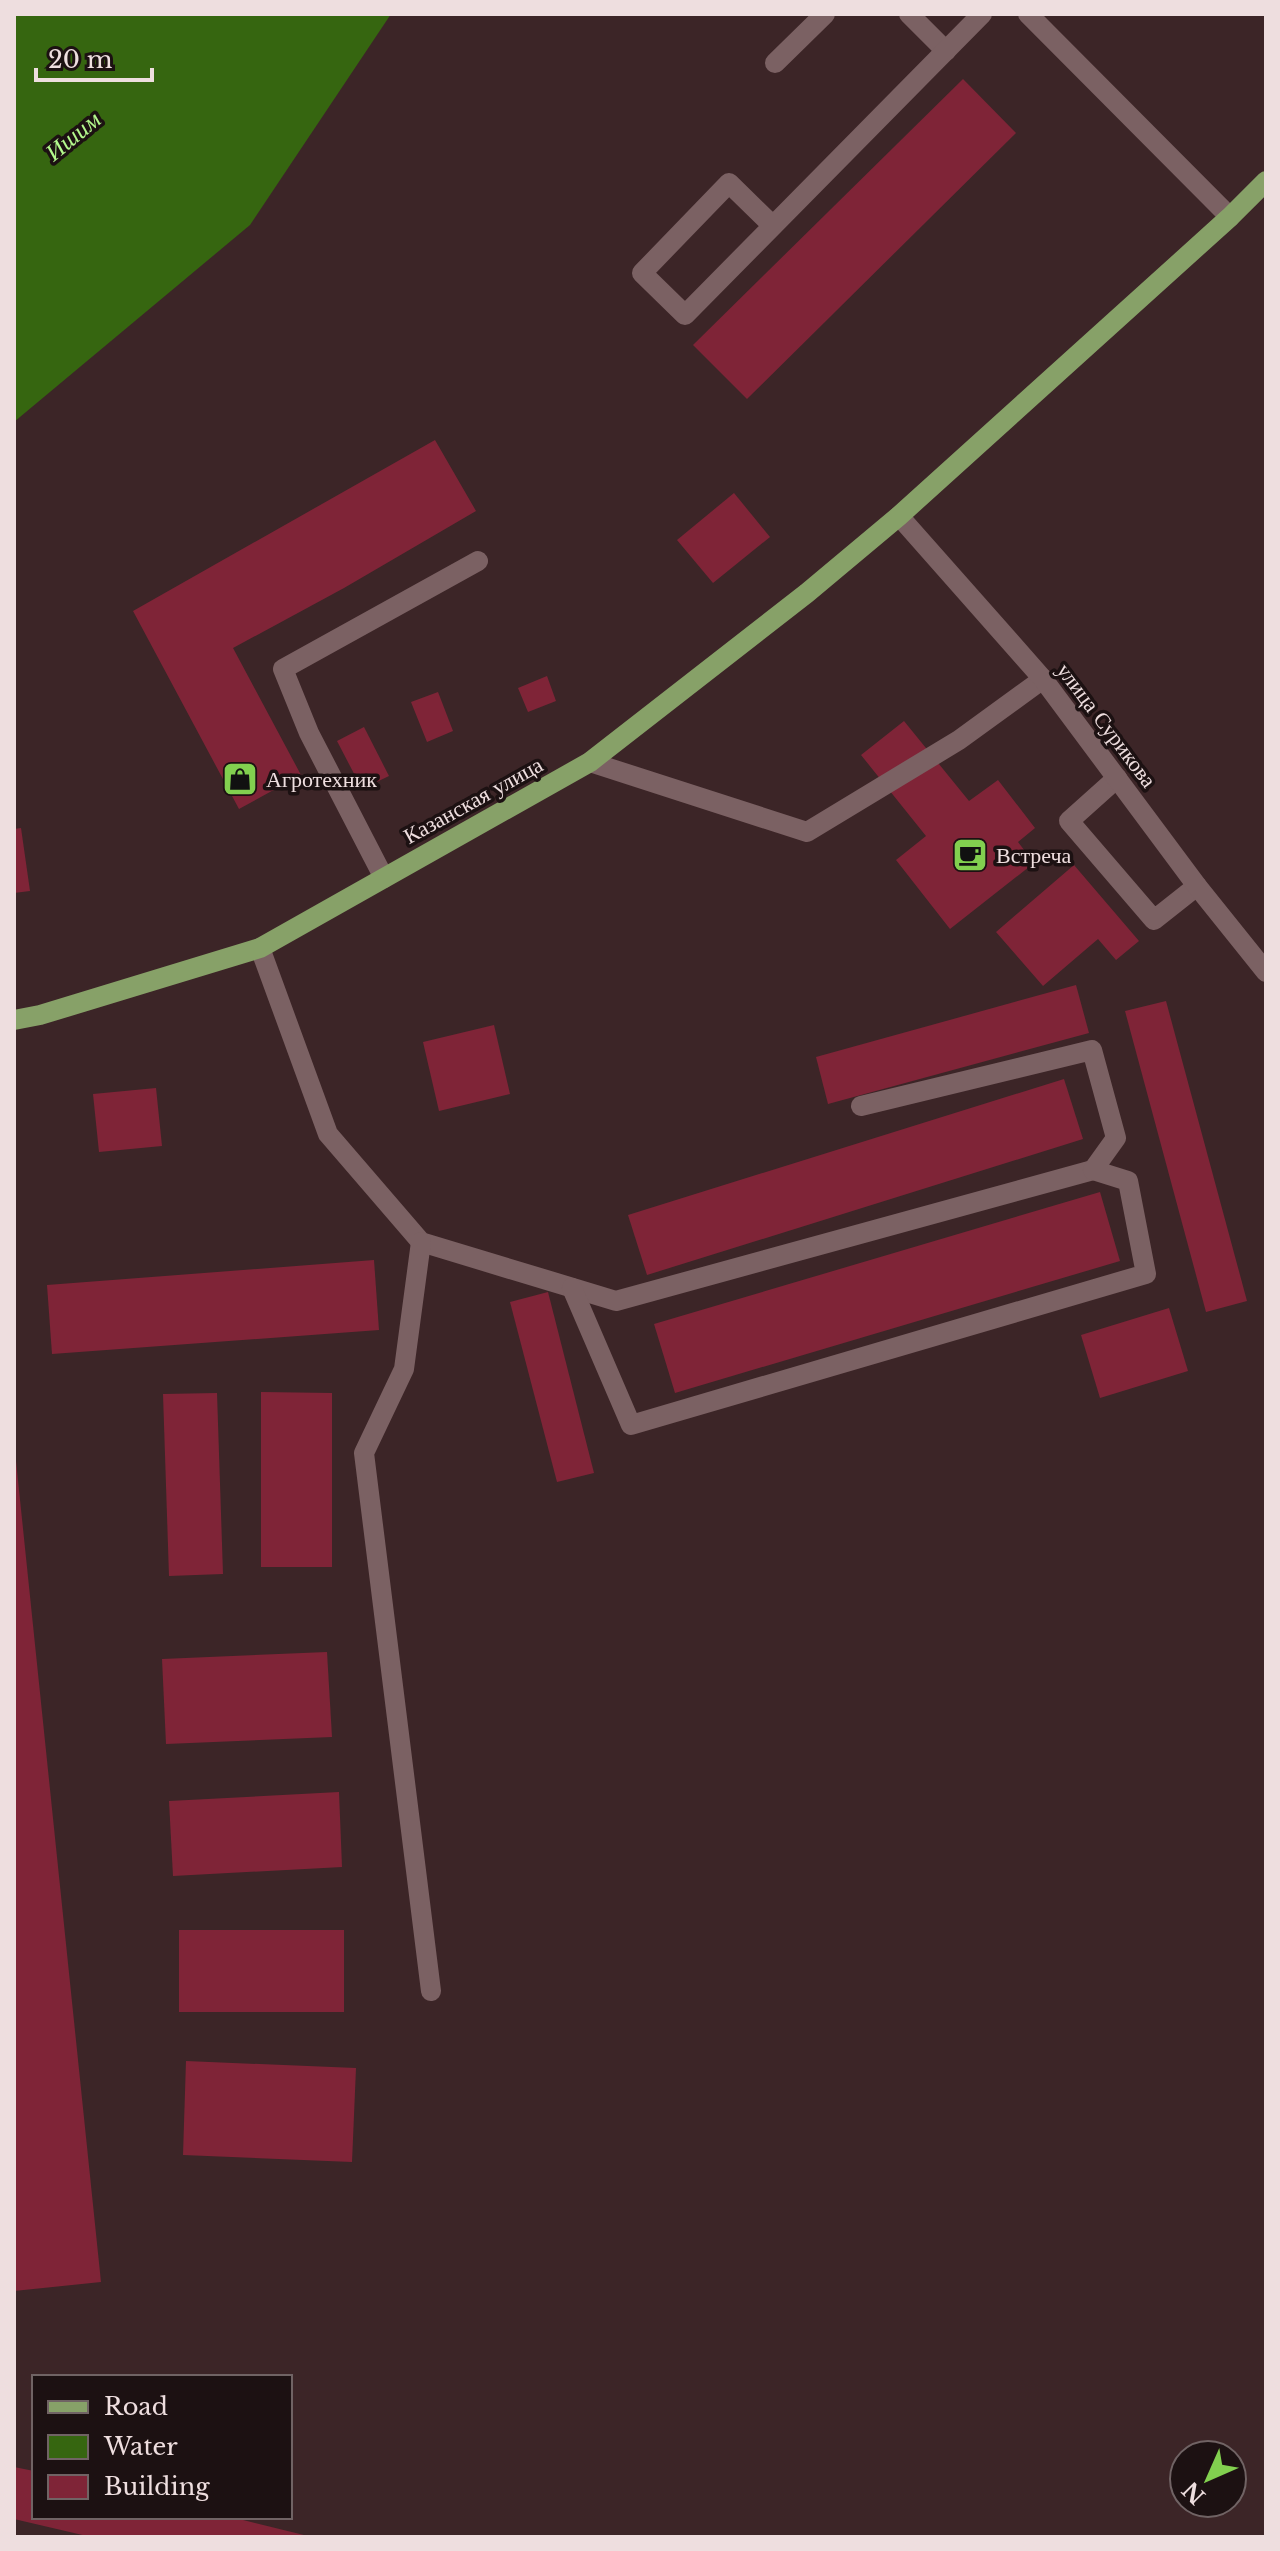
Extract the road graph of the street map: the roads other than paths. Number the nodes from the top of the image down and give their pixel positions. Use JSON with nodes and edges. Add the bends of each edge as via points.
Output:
{"nodes":[{"id":1,"x":825,"y":14,"type":"edge"},
{"id":2,"x":909,"y":14,"type":"edge"},
{"id":3,"x":982,"y":14,"type":"edge"},
{"id":4,"x":1028,"y":14,"type":"edge"},
{"id":5,"x":946,"y":51,"type":"junction"},
{"id":6,"x":775,"y":63,"type":"dead end"},
{"id":7,"x":1266,"y":181,"type":"edge"},
{"id":8,"x":1230,"y":217,"type":"junction"},
{"id":9,"x":773,"y":226,"type":"junction"},
{"id":10,"x":899,"y":516,"type":"junction"},
{"id":11,"x":478,"y":561,"type":"dead end"},
{"id":12,"x":1043,"y":679,"type":"junction"},
{"id":13,"x":590,"y":762,"type":"junction"},
{"id":14,"x":1117,"y":778,"type":"junction"},
{"id":15,"x":384,"y":878,"type":"junction"},
{"id":16,"x":1197,"y":886,"type":"junction"},
{"id":17,"x":260,"y":948,"type":"junction"},
{"id":18,"x":1266,"y":972,"type":"edge"},
{"id":19,"x":14,"y":1020,"type":"edge"},
{"id":20,"x":861,"y":1106,"type":"dead end"},
{"id":21,"x":1093,"y":1170,"type":"junction"},
{"id":22,"x":421,"y":1242,"type":"junction"},
{"id":23,"x":572,"y":1288,"type":"junction"},
{"id":24,"x":431,"y":1991,"type":"dead end"}],
"edges":[{"from":1,"to":6,"type":"main road"},
{"from":2,"to":5,"type":"main road"},
{"from":3,"to":5,"type":"main road"},
{"from":4,"to":8,"type":"main road"},
{"from":5,"to":9,"type":"main road"},
{"from":7,"to":8,"type":"main road","name":"Казанская улица"},
{"from":8,"to":10,"type":"main road","name":"Казанская улица"},
{"from":9,"to":9,"type":"main road","via":[[685,315],[642,273],[729,183]]},
{"from":10,"to":12,"type":"main road","name":"улица Сурикова"},
{"from":10,"to":13,"type":"main road","name":"Казанская улица"},
{"from":11,"to":15,"type":"main road","via":[[283,669],[309,733]]},
{"from":12,"to":13,"type":"main road","via":[[959,740],[807,832]]},
{"from":12,"to":14,"type":"main road","name":"улица Сурикова"},
{"from":13,"to":15,"type":"main road","name":"Казанская улица"},
{"from":14,"to":16,"type":"main road","name":"улица Сурикова"},
{"from":14,"to":16,"type":"main road","via":[[1069,821],[1154,920]]},
{"from":15,"to":17,"type":"main road","name":"Казанская улица"},
{"from":16,"to":18,"type":"main road","name":"улица Сурикова"},
{"from":17,"to":19,"type":"main road","name":"Казанская улица"},
{"from":17,"to":22,"type":"main road","via":[[328,1134]]},
{"from":20,"to":21,"type":"main road","via":[[1092,1050],[1116,1138]]},
{"from":21,"to":23,"type":"main road","via":[[616,1301]]},
{"from":21,"to":23,"type":"main road","via":[[1128,1181],[1146,1274],[631,1425]]},
{"from":22,"to":23,"type":"main road"},
{"from":22,"to":24,"type":"main road","via":[[404,1369],[364,1453]]}]}
